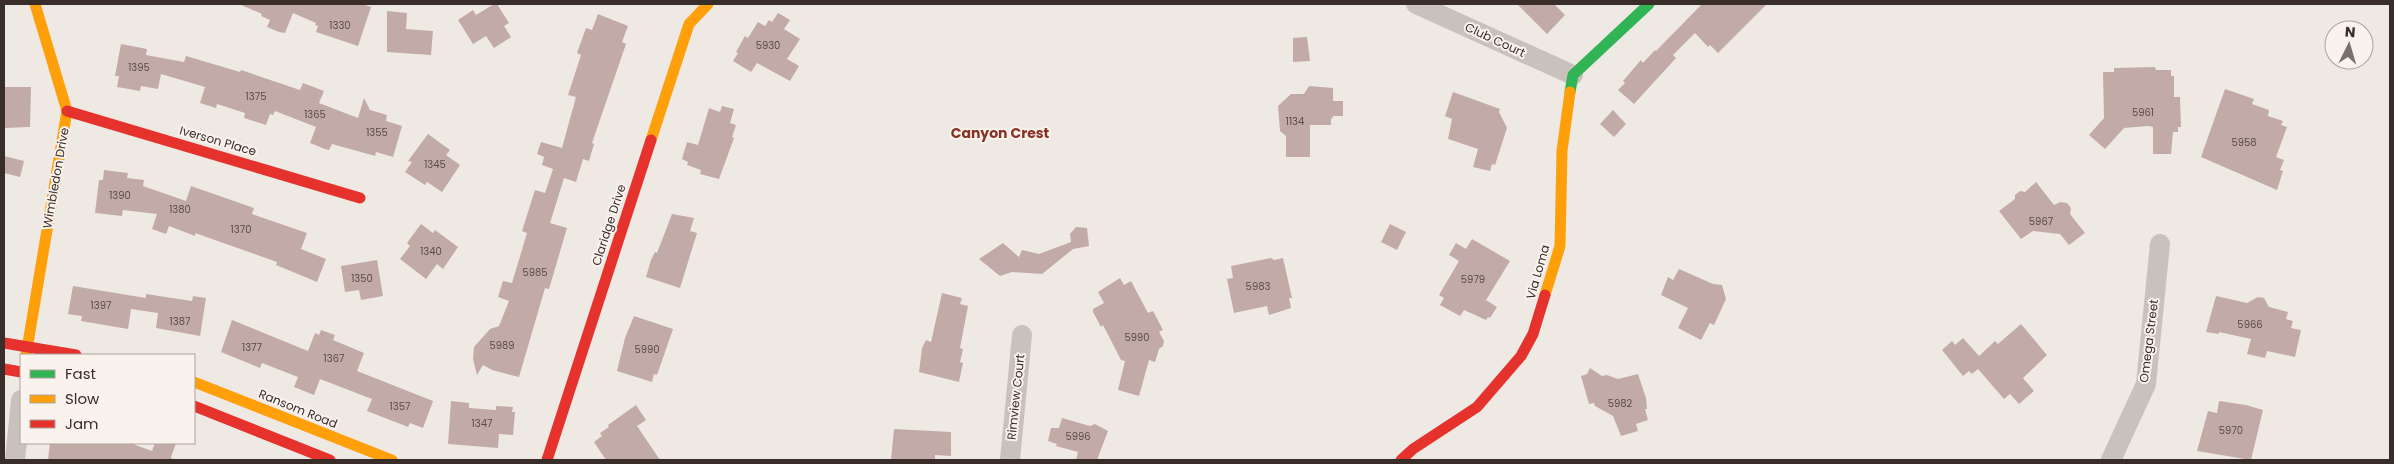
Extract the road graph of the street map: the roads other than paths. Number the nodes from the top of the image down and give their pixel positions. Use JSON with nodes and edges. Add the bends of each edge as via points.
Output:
{"nodes":[{"id":1,"x":35,"y":4,"type":"edge"},
{"id":2,"x":708,"y":4,"type":"edge"},
{"id":3,"x":1416,"y":4,"type":"edge"},
{"id":4,"x":1649,"y":4,"type":"edge"},
{"id":5,"x":1573,"y":75,"type":"junction"},
{"id":6,"x":67,"y":112,"type":"junction"},
{"id":7,"x":360,"y":198,"type":"dead end"},
{"id":8,"x":2160,"y":244,"type":"dead end"},
{"id":9,"x":1022,"y":335,"type":"dead end"},
{"id":10,"x":4,"y":343,"type":"edge"},
{"id":11,"x":26,"y":351,"type":"edge"},
{"id":12,"x":64,"y":354,"type":"edge"},
{"id":13,"x":4,"y":369,"type":"edge"},
{"id":14,"x":20,"y":372,"type":"edge"},
{"id":15,"x":195,"y":382,"type":"edge"},
{"id":16,"x":195,"y":406,"type":"edge"},
{"id":17,"x":20,"y":410,"type":"edge"},
{"id":18,"x":15,"y":460,"type":"edge"},
{"id":19,"x":330,"y":460,"type":"edge"},
{"id":20,"x":392,"y":460,"type":"edge"},
{"id":21,"x":547,"y":460,"type":"edge"},
{"id":22,"x":1010,"y":460,"type":"edge"},
{"id":23,"x":1400,"y":460,"type":"edge"},
{"id":24,"x":2111,"y":460,"type":"edge"}],
"edges":[{"from":1,"to":6,"type":"street","name":"Wimbledon Drive"},
{"from":2,"to":21,"type":"street","name":"Claridge Drive","via":[[689,24]]},
{"from":3,"to":5,"type":"street","name":"Club Court"},
{"from":4,"to":5,"type":"street"},
{"from":5,"to":23,"type":"street","name":"Via Loma","via":[[1562,150],[1560,246],[1533,334],[1521,356],[1477,407]]},
{"from":6,"to":7,"type":"street","name":"Iverson Place"},
{"from":6,"to":11,"type":"street","name":"Wimbledon Drive"},
{"from":8,"to":24,"type":"street","name":"Omega Street","via":[[2146,384]]},
{"from":9,"to":22,"type":"street","name":"Rimview Court"},
{"from":10,"to":11,"type":"street"},
{"from":11,"to":12,"type":"street"},
{"from":13,"to":14,"type":"street"},
{"from":15,"to":20,"type":"street","name":"Ransom Road"},
{"from":16,"to":19,"type":"street"},
{"from":17,"to":18,"type":"street"}]}
